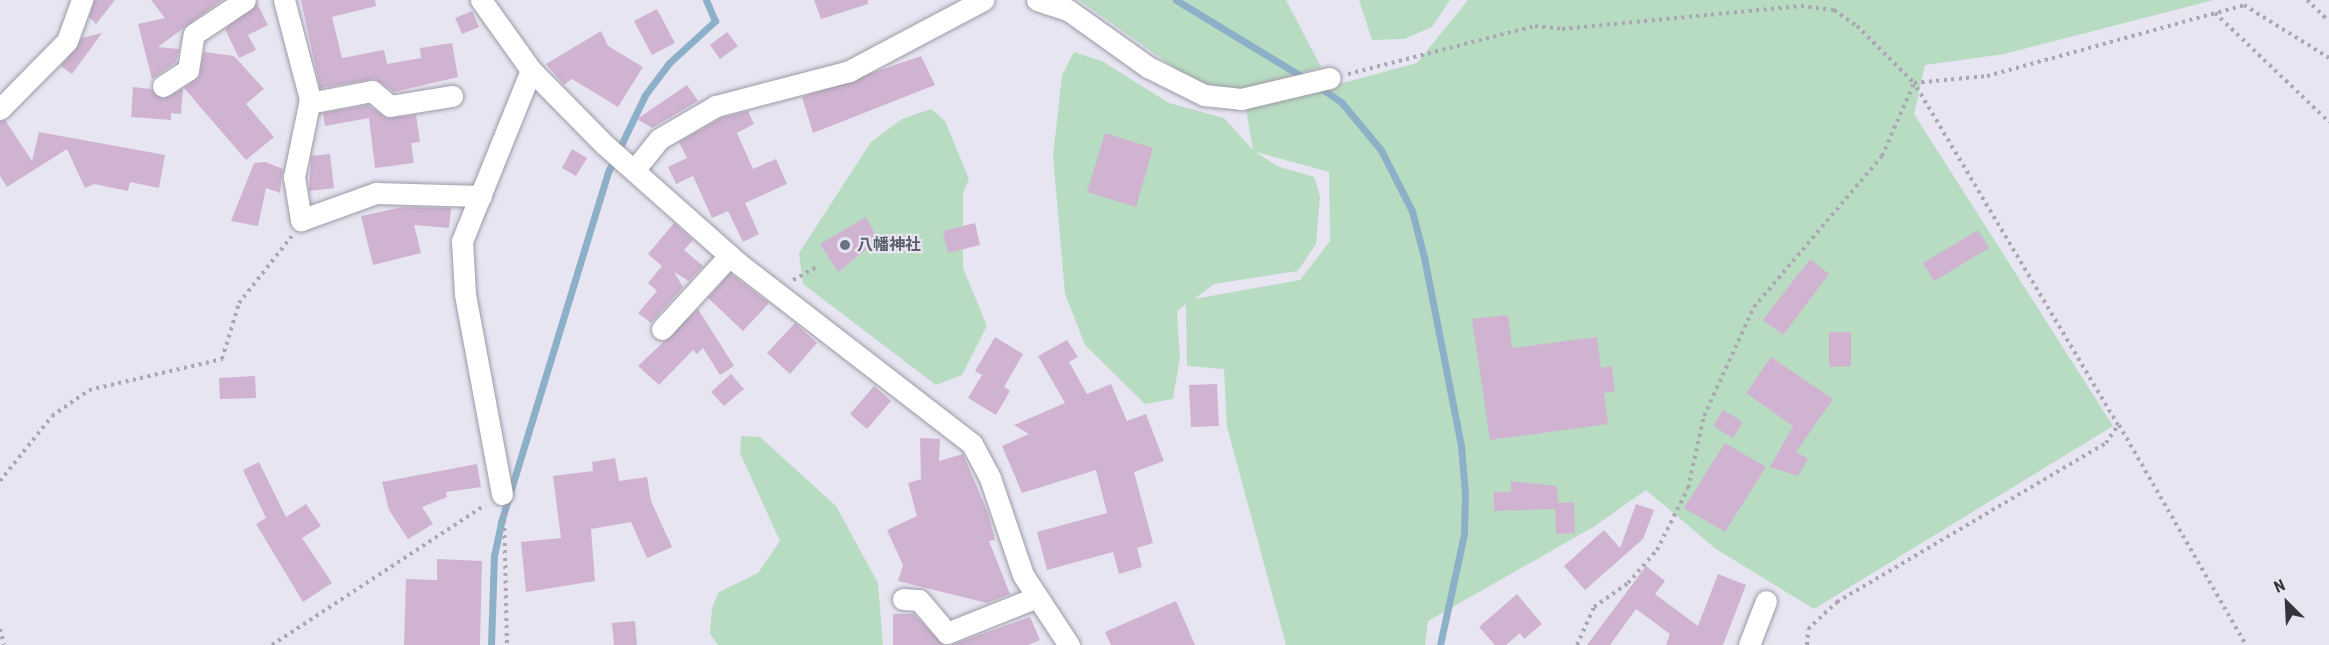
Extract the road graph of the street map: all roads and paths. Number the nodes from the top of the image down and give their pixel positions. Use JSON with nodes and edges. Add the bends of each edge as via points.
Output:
{"nodes":[{"id":1,"x":82,"y":0,"type":"edge"},
{"id":2,"x":245,"y":0,"type":"edge"},
{"id":3,"x":284,"y":0,"type":"edge"},
{"id":4,"x":481,"y":0,"type":"edge"},
{"id":5,"x":983,"y":0,"type":"edge"},
{"id":6,"x":1037,"y":0,"type":"edge"},
{"id":7,"x":2307,"y":0,"type":"edge"},
{"id":8,"x":2215,"y":14,"type":"junction"},
{"id":9,"x":2329,"y":21,"type":"edge"},
{"id":10,"x":2329,"y":58,"type":"edge"},
{"id":11,"x":531,"y":70,"type":"junction"},
{"id":12,"x":1330,"y":78,"type":"joint"},
{"id":13,"x":1914,"y":83,"type":"junction"},
{"id":14,"x":163,"y":86,"type":"dead end"},
{"id":15,"x":452,"y":96,"type":"dead end"},
{"id":16,"x":309,"y":103,"type":"junction"},
{"id":17,"x":0,"y":109,"type":"edge"},
{"id":18,"x":2329,"y":122,"type":"edge"},
{"id":19,"x":628,"y":164,"type":"junction"},
{"id":20,"x":481,"y":196,"type":"junction"},
{"id":21,"x":301,"y":220,"type":"junction"},
{"id":22,"x":730,"y":255,"type":"junction"},
{"id":23,"x":662,"y":329,"type":"dead end"},
{"id":24,"x":2118,"y":425,"type":"junction"},
{"id":25,"x":0,"y":481,"type":"edge"},
{"id":26,"x":502,"y":494,"type":"junction"},
{"id":27,"x":1037,"y":597,"type":"junction"},
{"id":28,"x":903,"y":599,"type":"dead end"},
{"id":29,"x":1766,"y":601,"type":"dead end"},
{"id":30,"x":0,"y":629,"type":"edge"},
{"id":31,"x":4,"y":645,"type":"edge"},
{"id":32,"x":272,"y":645,"type":"edge"},
{"id":33,"x":507,"y":645,"type":"edge"},
{"id":34,"x":1069,"y":645,"type":"edge"},
{"id":35,"x":1577,"y":645,"type":"edge"},
{"id":36,"x":1749,"y":645,"type":"edge"},
{"id":37,"x":1807,"y":645,"type":"edge"},
{"id":38,"x":2246,"y":645,"type":"edge"}],
"edges":[{"from":1,"to":17,"type":"street","via":[[67,40]]},
{"from":2,"to":14,"type":"street","via":[[194,34],[188,70]]},
{"from":3,"to":16,"type":"street","via":[[301,49]]},
{"from":4,"to":11,"type":"street"},
{"from":5,"to":19,"type":"street","via":[[849,71],[716,106],[659,139]]},
{"from":6,"to":12,"type":"street","via":[[1068,10],[1148,67],[1204,95],[1241,99]]},
{"from":7,"to":9,"type":"path"},
{"from":8,"to":10,"type":"path","via":[[2244,5]]},
{"from":8,"to":13,"type":"path","via":[[1987,76]]},
{"from":8,"to":18,"type":"path"},
{"from":11,"to":19,"type":"street"},
{"from":11,"to":20,"type":"street"},
{"from":12,"to":13,"type":"path","via":[[1534,26],[1562,29],[1801,6],[1834,10],[1857,26]]},
{"from":13,"to":24,"type":"path"},
{"from":13,"to":35,"type":"path","via":[[1882,156],[1754,307],[1704,416],[1688,488],[1657,550],[1628,584],[1594,607]]},
{"from":15,"to":16,"type":"street","via":[[390,105],[372,91]]},
{"from":16,"to":21,"type":"street","via":[[294,177]]},
{"from":19,"to":22,"type":"street"},
{"from":20,"to":21,"type":"street","via":[[376,193]]},
{"from":20,"to":26,"type":"street","via":[[462,241],[465,294]]},
{"from":21,"to":25,"type":"path","via":[[239,303],[222,359],[89,390],[52,416]]},
{"from":22,"to":23,"type":"street"},
{"from":22,"to":27,"type":"street","via":[[972,444],[990,478],[1023,575]]},
{"from":24,"to":37,"type":"path","via":[[2106,443],[1837,602],[1808,629]]},
{"from":24,"to":38,"type":"path"},
{"from":26,"to":32,"type":"path"},
{"from":26,"to":33,"type":"path"},
{"from":27,"to":28,"type":"street","via":[[947,633],[919,600]]},
{"from":27,"to":34,"type":"street"},
{"from":29,"to":36,"type":"street"},
{"from":30,"to":31,"type":"path"}]}
